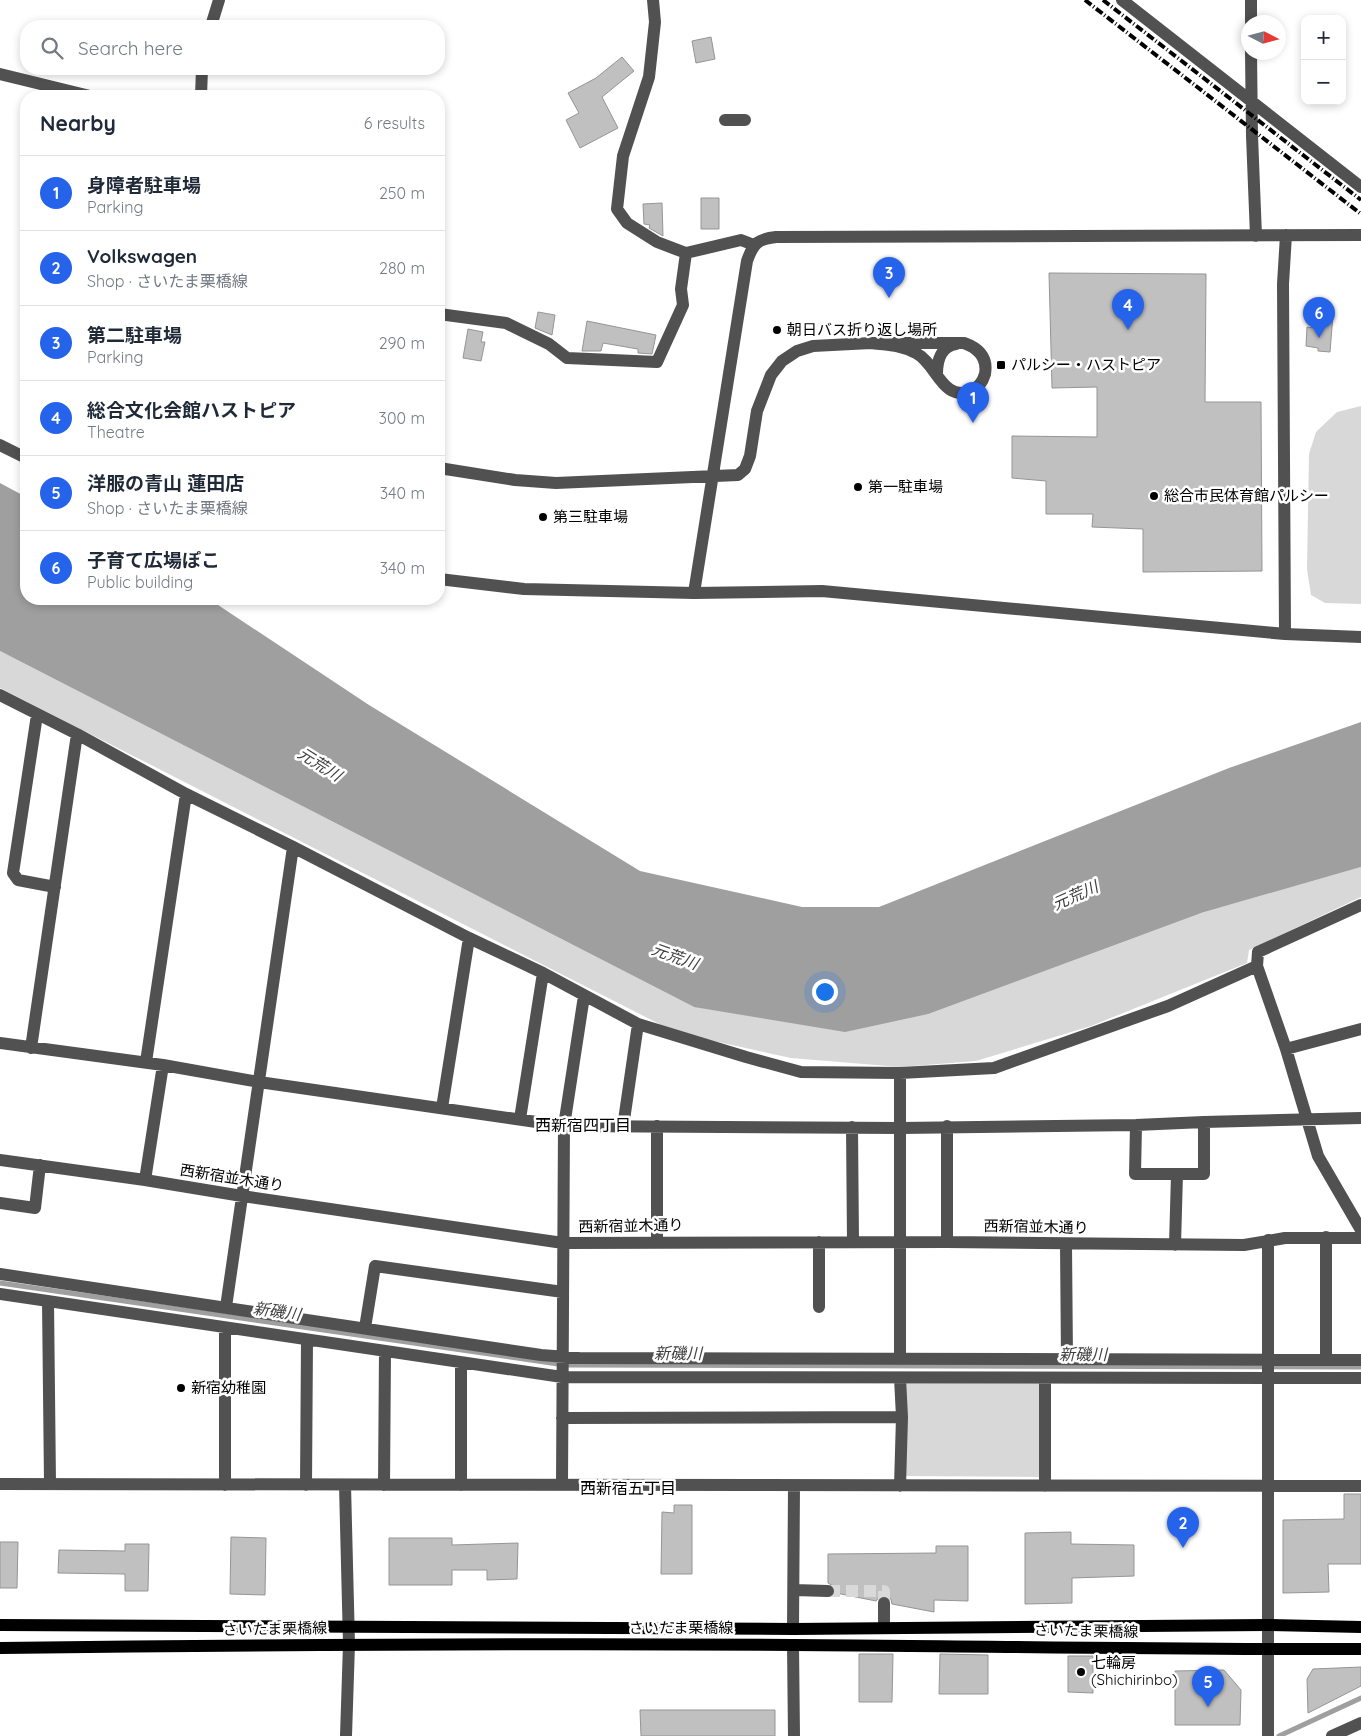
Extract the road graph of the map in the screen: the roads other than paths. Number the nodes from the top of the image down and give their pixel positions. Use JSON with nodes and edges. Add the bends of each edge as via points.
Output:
{"nodes":[{"id":1,"x":219,"y":0,"type":"edge"},
{"id":2,"x":653,"y":0,"type":"edge"},
{"id":3,"x":1122,"y":0,"type":"edge"},
{"id":4,"x":1251,"y":0,"type":"edge"},
{"id":5,"x":1251,"y":15,"type":"edge"},
{"id":6,"x":213,"y":20,"type":"edge"},
{"id":7,"x":1251,"y":60,"type":"edge"},
{"id":8,"x":0,"y":74,"type":"edge"},
{"id":9,"x":202,"y":75,"type":"edge"},
{"id":10,"x":65,"y":90,"type":"edge"},
{"id":11,"x":201,"y":90,"type":"edge"},
{"id":12,"x":1252,"y":100,"type":"junction"},
{"id":13,"x":725,"y":120,"type":"dead end"},
{"id":14,"x":745,"y":120,"type":"dead end"},
{"id":15,"x":1361,"y":187,"type":"edge"},
{"id":16,"x":1286,"y":235,"type":"junction"},
{"id":17,"x":1361,"y":235,"type":"edge"},
{"id":18,"x":1256,"y":236,"type":"junction"},
{"id":19,"x":754,"y":245,"type":"junction"},
{"id":20,"x":686,"y":253,"type":"junction"},
{"id":21,"x":445,"y":315,"type":"edge"},
{"id":22,"x":872,"y":343,"type":"junction"},
{"id":23,"x":964,"y":343,"type":"junction"},
{"id":24,"x":937,"y":374,"type":"junction"},
{"id":25,"x":0,"y":445,"type":"edge"},
{"id":26,"x":20,"y":455,"type":"edge"},
{"id":27,"x":445,"y":469,"type":"edge"},
{"id":28,"x":713,"y":475,"type":"junction"},
{"id":29,"x":445,"y":580,"type":"edge"},
{"id":30,"x":694,"y":593,"type":"junction"},
{"id":31,"x":1285,"y":634,"type":"junction"},
{"id":32,"x":1361,"y":637,"type":"edge"},
{"id":33,"x":0,"y":695,"type":"edge"},
{"id":34,"x":37,"y":715,"type":"junction"},
{"id":35,"x":76,"y":734,"type":"junction"},
{"id":36,"x":186,"y":794,"type":"junction"},
{"id":37,"x":292,"y":847,"type":"junction"},
{"id":38,"x":55,"y":887,"type":"junction"},
{"id":39,"x":1361,"y":905,"type":"edge"},
{"id":40,"x":469,"y":938,"type":"junction"},
{"id":41,"x":1257,"y":966,"type":"junction"},
{"id":42,"x":544,"y":973,"type":"junction"},
{"id":43,"x":584,"y":996,"type":"junction"},
{"id":44,"x":638,"y":1024,"type":"junction"},
{"id":45,"x":1361,"y":1029,"type":"edge"},
{"id":46,"x":0,"y":1043,"type":"edge"},
{"id":47,"x":31,"y":1048,"type":"junction"},
{"id":48,"x":1286,"y":1049,"type":"junction"},
{"id":49,"x":146,"y":1062,"type":"junction"},
{"id":50,"x":163,"y":1065,"type":"junction"},
{"id":51,"x":900,"y":1073,"type":"junction"},
{"id":52,"x":259,"y":1082,"type":"junction"},
{"id":53,"x":442,"y":1108,"type":"junction"},
{"id":54,"x":1361,"y":1118,"type":"edge"},
{"id":55,"x":520,"y":1119,"type":"junction"},
{"id":56,"x":1307,"y":1119,"type":"junction"},
{"id":57,"x":1204,"y":1122,"type":"junction"},
{"id":58,"x":1136,"y":1125,"type":"junction"},
{"id":59,"x":564,"y":1126,"type":"junction"},
{"id":60,"x":657,"y":1126,"type":"junction"},
{"id":61,"x":947,"y":1126,"type":"junction"},
{"id":62,"x":623,"y":1127,"type":"junction"},
{"id":63,"x":852,"y":1127,"type":"junction"},
{"id":64,"x":902,"y":1128,"type":"junction"},
{"id":65,"x":0,"y":1160,"type":"edge"},
{"id":66,"x":40,"y":1165,"type":"junction"},
{"id":67,"x":1177,"y":1174,"type":"junction"},
{"id":68,"x":144,"y":1180,"type":"junction"},
{"id":69,"x":242,"y":1196,"type":"junction"},
{"id":70,"x":0,"y":1203,"type":"edge"},
{"id":71,"x":1361,"y":1230,"type":"edge"},
{"id":72,"x":1326,"y":1237,"type":"junction"},
{"id":73,"x":1361,"y":1238,"type":"edge"},
{"id":74,"x":1268,"y":1240,"type":"junction"},
{"id":75,"x":657,"y":1242,"type":"junction"},
{"id":76,"x":820,"y":1242,"type":"junction"},
{"id":77,"x":853,"y":1242,"type":"junction"},
{"id":78,"x":947,"y":1242,"type":"junction"},
{"id":79,"x":563,"y":1243,"type":"junction"},
{"id":80,"x":901,"y":1244,"type":"junction"},
{"id":81,"x":1066,"y":1244,"type":"junction"},
{"id":82,"x":1175,"y":1245,"type":"junction"},
{"id":83,"x":0,"y":1274,"type":"edge"},
{"id":84,"x":563,"y":1292,"type":"junction"},
{"id":85,"x":0,"y":1294,"type":"edge"},
{"id":86,"x":48,"y":1301,"type":"junction"},
{"id":87,"x":819,"y":1307,"type":"dead end"},
{"id":88,"x":226,"y":1308,"type":"junction"},
{"id":89,"x":225,"y":1328,"type":"junction"},
{"id":90,"x":365,"y":1328,"type":"junction"},
{"id":91,"x":307,"y":1340,"type":"junction"},
{"id":92,"x":385,"y":1351,"type":"junction"},
{"id":93,"x":562,"y":1356,"type":"junction"},
{"id":94,"x":900,"y":1358,"type":"junction"},
{"id":95,"x":1066,"y":1359,"type":"junction"},
{"id":96,"x":1267,"y":1359,"type":"junction"},
{"id":97,"x":1326,"y":1360,"type":"junction"},
{"id":98,"x":1361,"y":1360,"type":"edge"},
{"id":99,"x":461,"y":1363,"type":"junction"},
{"id":100,"x":562,"y":1377,"type":"junction"},
{"id":101,"x":900,"y":1378,"type":"junction"},
{"id":102,"x":1267,"y":1378,"type":"junction"},
{"id":103,"x":1361,"y":1378,"type":"edge"},
{"id":104,"x":1045,"y":1379,"type":"junction"},
{"id":105,"x":902,"y":1417,"type":"junction"},
{"id":106,"x":562,"y":1418,"type":"junction"},
{"id":107,"x":0,"y":1484,"type":"edge"},
{"id":108,"x":50,"y":1484,"type":"junction"},
{"id":109,"x":225,"y":1485,"type":"junction"},
{"id":110,"x":306,"y":1485,"type":"junction"},
{"id":111,"x":345,"y":1485,"type":"junction"},
{"id":112,"x":384,"y":1485,"type":"junction"},
{"id":113,"x":461,"y":1485,"type":"junction"},
{"id":114,"x":562,"y":1485,"type":"junction"},
{"id":115,"x":794,"y":1486,"type":"junction"},
{"id":116,"x":900,"y":1486,"type":"junction"},
{"id":117,"x":1045,"y":1486,"type":"junction"},
{"id":118,"x":1267,"y":1486,"type":"junction"},
{"id":119,"x":1361,"y":1486,"type":"edge"},
{"id":120,"x":794,"y":1590,"type":"junction"},
{"id":121,"x":828,"y":1591,"type":"tunnel mouth"},
{"id":122,"x":884,"y":1603,"type":"dead end"},
{"id":123,"x":0,"y":1625,"type":"edge"},
{"id":124,"x":1268,"y":1625,"type":"junction"},
{"id":125,"x":348,"y":1627,"type":"junction"},
{"id":126,"x":1361,"y":1627,"type":"edge"},
{"id":127,"x":884,"y":1628,"type":"junction"},
{"id":128,"x":793,"y":1629,"type":"junction"},
{"id":129,"x":349,"y":1644,"type":"junction"},
{"id":130,"x":793,"y":1645,"type":"junction"},
{"id":131,"x":0,"y":1648,"type":"edge"},
{"id":132,"x":1267,"y":1649,"type":"junction"},
{"id":133,"x":1361,"y":1649,"type":"edge"},
{"id":134,"x":1361,"y":1723,"type":"edge"},
{"id":135,"x":346,"y":1736,"type":"edge"},
{"id":136,"x":794,"y":1736,"type":"edge"},
{"id":137,"x":1268,"y":1736,"type":"edge"},
{"id":138,"x":1332,"y":1736,"type":"edge"}],
"edges":[{"from":1,"to":6,"type":"street"},
{"from":2,"to":20,"type":"street","via":[[655,22],[649,78],[623,156],[617,209],[626,223],[657,242]]},
{"from":3,"to":12,"type":"street"},
{"from":4,"to":5,"type":"street"},
{"from":7,"to":12,"type":"street"},
{"from":8,"to":10,"type":"street"},
{"from":9,"to":11,"type":"street"},
{"from":12,"to":15,"type":"street"},
{"from":12,"to":18,"type":"street"},
{"from":13,"to":14,"type":"street"},
{"from":16,"to":17,"type":"street"},
{"from":16,"to":18,"type":"street"},
{"from":16,"to":31,"type":"street","via":[[1283,284]]},
{"from":18,"to":19,"type":"street","via":[[776,237],[763,238]]},
{"from":19,"to":20,"type":"street","via":[[741,240]]},
{"from":19,"to":28,"type":"street","via":[[747,262]]},
{"from":20,"to":21,"type":"street","via":[[681,289],[683,306],[657,362],[568,358],[549,344],[506,323]]},
{"from":22,"to":23,"type":"street"},
{"from":22,"to":24,"type":"street","via":[[904,347],[918,354]]},
{"from":22,"to":28,"type":"street","via":[[813,346],[782,361],[771,375],[757,410],[745,469],[738,474]]},
{"from":23,"to":24,"type":"street","via":[[952,344],[942,351],[937,362]]},
{"from":23,"to":24,"type":"street","via":[[982,353],[986,365],[980,383],[967,392],[951,391]]},
{"from":25,"to":26,"type":"street"},
{"from":27,"to":28,"type":"street","via":[[556,483]]},
{"from":28,"to":30,"type":"street"},
{"from":29,"to":30,"type":"street","via":[[524,589]]},
{"from":30,"to":31,"type":"street","via":[[822,591]]},
{"from":31,"to":32,"type":"street"},
{"from":33,"to":34,"type":"street"},
{"from":34,"to":35,"type":"street"},
{"from":34,"to":38,"type":"street","via":[[12,873],[18,880]]},
{"from":35,"to":36,"type":"street"},
{"from":35,"to":38,"type":"street"},
{"from":36,"to":37,"type":"street"},
{"from":36,"to":49,"type":"street"},
{"from":37,"to":40,"type":"street"},
{"from":37,"to":52,"type":"street"},
{"from":38,"to":47,"type":"street"},
{"from":39,"to":41,"type":"street","via":[[1258,952]]},
{"from":40,"to":42,"type":"street"},
{"from":40,"to":53,"type":"street"},
{"from":41,"to":48,"type":"street"},
{"from":41,"to":51,"type":"street","via":[[1168,1006],[994,1068]]},
{"from":42,"to":43,"type":"street"},
{"from":42,"to":55,"type":"street"},
{"from":43,"to":44,"type":"street"},
{"from":43,"to":59,"type":"street"},
{"from":44,"to":51,"type":"street","via":[[801,1072]]},
{"from":44,"to":62,"type":"street"},
{"from":45,"to":48,"type":"street"},
{"from":46,"to":47,"type":"street"},
{"from":47,"to":49,"type":"street"},
{"from":48,"to":56,"type":"street"},
{"from":49,"to":50,"type":"street"},
{"from":50,"to":52,"type":"street"},
{"from":50,"to":68,"type":"street"},
{"from":51,"to":64,"type":"street"},
{"from":52,"to":53,"type":"street"},
{"from":52,"to":69,"type":"street"},
{"from":53,"to":55,"type":"street"},
{"from":54,"to":56,"type":"street"},
{"from":55,"to":59,"type":"street"},
{"from":56,"to":57,"type":"street"},
{"from":56,"to":71,"type":"street","via":[[1318,1156]]},
{"from":57,"to":58,"type":"street"},
{"from":57,"to":67,"type":"street","via":[[1204,1174]]},
{"from":58,"to":61,"type":"street"},
{"from":58,"to":67,"type":"street","via":[[1135,1174]]},
{"from":59,"to":62,"type":"street"},
{"from":59,"to":79,"type":"street"},
{"from":60,"to":62,"type":"street"},
{"from":60,"to":63,"type":"street"},
{"from":60,"to":75,"type":"street"},
{"from":61,"to":64,"type":"street"},
{"from":61,"to":78,"type":"street"},
{"from":63,"to":64,"type":"street"},
{"from":63,"to":77,"type":"street"},
{"from":64,"to":80,"type":"street"},
{"from":65,"to":66,"type":"street","name":"西新宿並木通り"},
{"from":66,"to":68,"type":"street","name":"西新宿並木通り"},
{"from":66,"to":70,"type":"street","via":[[35,1208]]},
{"from":67,"to":82,"type":"street"},
{"from":68,"to":69,"type":"street","name":"西新宿並木通り"},
{"from":69,"to":79,"type":"street","name":"西新宿並木通り"},
{"from":69,"to":88,"type":"street"},
{"from":72,"to":73,"type":"street","name":"西新宿並木通り"},
{"from":72,"to":74,"type":"street","name":"西新宿並木通り"},
{"from":72,"to":97,"type":"street"},
{"from":74,"to":82,"type":"street","name":"西新宿並木通り","via":[[1244,1245]]},
{"from":74,"to":96,"type":"street"},
{"from":75,"to":76,"type":"street","name":"西新宿並木通り"},
{"from":75,"to":79,"type":"street","name":"西新宿並木通り"},
{"from":76,"to":77,"type":"street","name":"西新宿並木通り"},
{"from":76,"to":87,"type":"street"},
{"from":77,"to":80,"type":"street","name":"西新宿並木通り"},
{"from":78,"to":80,"type":"street","name":"西新宿並木通り"},
{"from":78,"to":81,"type":"street","name":"西新宿並木通り"},
{"from":79,"to":84,"type":"street"},
{"from":80,"to":94,"type":"street"},
{"from":81,"to":82,"type":"street","name":"西新宿並木通り"},
{"from":81,"to":95,"type":"street"},
{"from":83,"to":88,"type":"street"},
{"from":84,"to":90,"type":"street","via":[[374,1266]]},
{"from":84,"to":93,"type":"street"},
{"from":85,"to":86,"type":"street"},
{"from":86,"to":89,"type":"street"},
{"from":86,"to":108,"type":"street"},
{"from":88,"to":90,"type":"street"},
{"from":89,"to":91,"type":"street"},
{"from":89,"to":109,"type":"street"},
{"from":90,"to":93,"type":"street"},
{"from":91,"to":92,"type":"street"},
{"from":91,"to":110,"type":"street"},
{"from":92,"to":99,"type":"street"},
{"from":92,"to":112,"type":"street"},
{"from":93,"to":94,"type":"street"},
{"from":93,"to":100,"type":"street"},
{"from":94,"to":95,"type":"street"},
{"from":95,"to":96,"type":"street"},
{"from":96,"to":97,"type":"street"},
{"from":96,"to":102,"type":"street"},
{"from":97,"to":98,"type":"street"},
{"from":99,"to":100,"type":"street"},
{"from":99,"to":113,"type":"street"},
{"from":100,"to":101,"type":"street"},
{"from":100,"to":106,"type":"street"},
{"from":101,"to":104,"type":"street"},
{"from":101,"to":105,"type":"street"},
{"from":102,"to":103,"type":"street"},
{"from":102,"to":104,"type":"street"},
{"from":102,"to":118,"type":"street"},
{"from":104,"to":117,"type":"street"},
{"from":105,"to":106,"type":"street"},
{"from":105,"to":116,"type":"street"},
{"from":106,"to":114,"type":"street"},
{"from":107,"to":108,"type":"street"},
{"from":108,"to":109,"type":"street"},
{"from":109,"to":110,"type":"street"},
{"from":110,"to":111,"type":"street"},
{"from":111,"to":112,"type":"street"},
{"from":111,"to":125,"type":"street"},
{"from":112,"to":113,"type":"street"},
{"from":113,"to":114,"type":"street"},
{"from":114,"to":115,"type":"street"},
{"from":115,"to":116,"type":"street"},
{"from":115,"to":120,"type":"street"},
{"from":116,"to":117,"type":"street"},
{"from":117,"to":118,"type":"street"},
{"from":118,"to":119,"type":"street"},
{"from":118,"to":124,"type":"street"},
{"from":120,"to":121,"type":"street"},
{"from":120,"to":128,"type":"street"},
{"from":122,"to":127,"type":"street"},
{"from":123,"to":125,"type":"main road","name":"さいたま栗橋線"},
{"from":124,"to":126,"type":"main road","name":"さいたま栗橋線"},
{"from":124,"to":127,"type":"main road","name":"さいたま栗橋線"},
{"from":124,"to":132,"type":"street"},
{"from":125,"to":128,"type":"main road","name":"さいたま栗橋線"},
{"from":125,"to":129,"type":"street"},
{"from":127,"to":128,"type":"main road","name":"さいたま栗橋線"},
{"from":129,"to":130,"type":"main road","name":"さいたま栗橋線"},
{"from":129,"to":131,"type":"main road","name":"さいたま栗橋線"},
{"from":129,"to":135,"type":"street"},
{"from":130,"to":132,"type":"main road","name":"さいたま栗橋線"},
{"from":130,"to":136,"type":"street"},
{"from":132,"to":133,"type":"main road","name":"さいたま栗橋線"},
{"from":132,"to":137,"type":"street"},
{"from":134,"to":138,"type":"street"}]}
